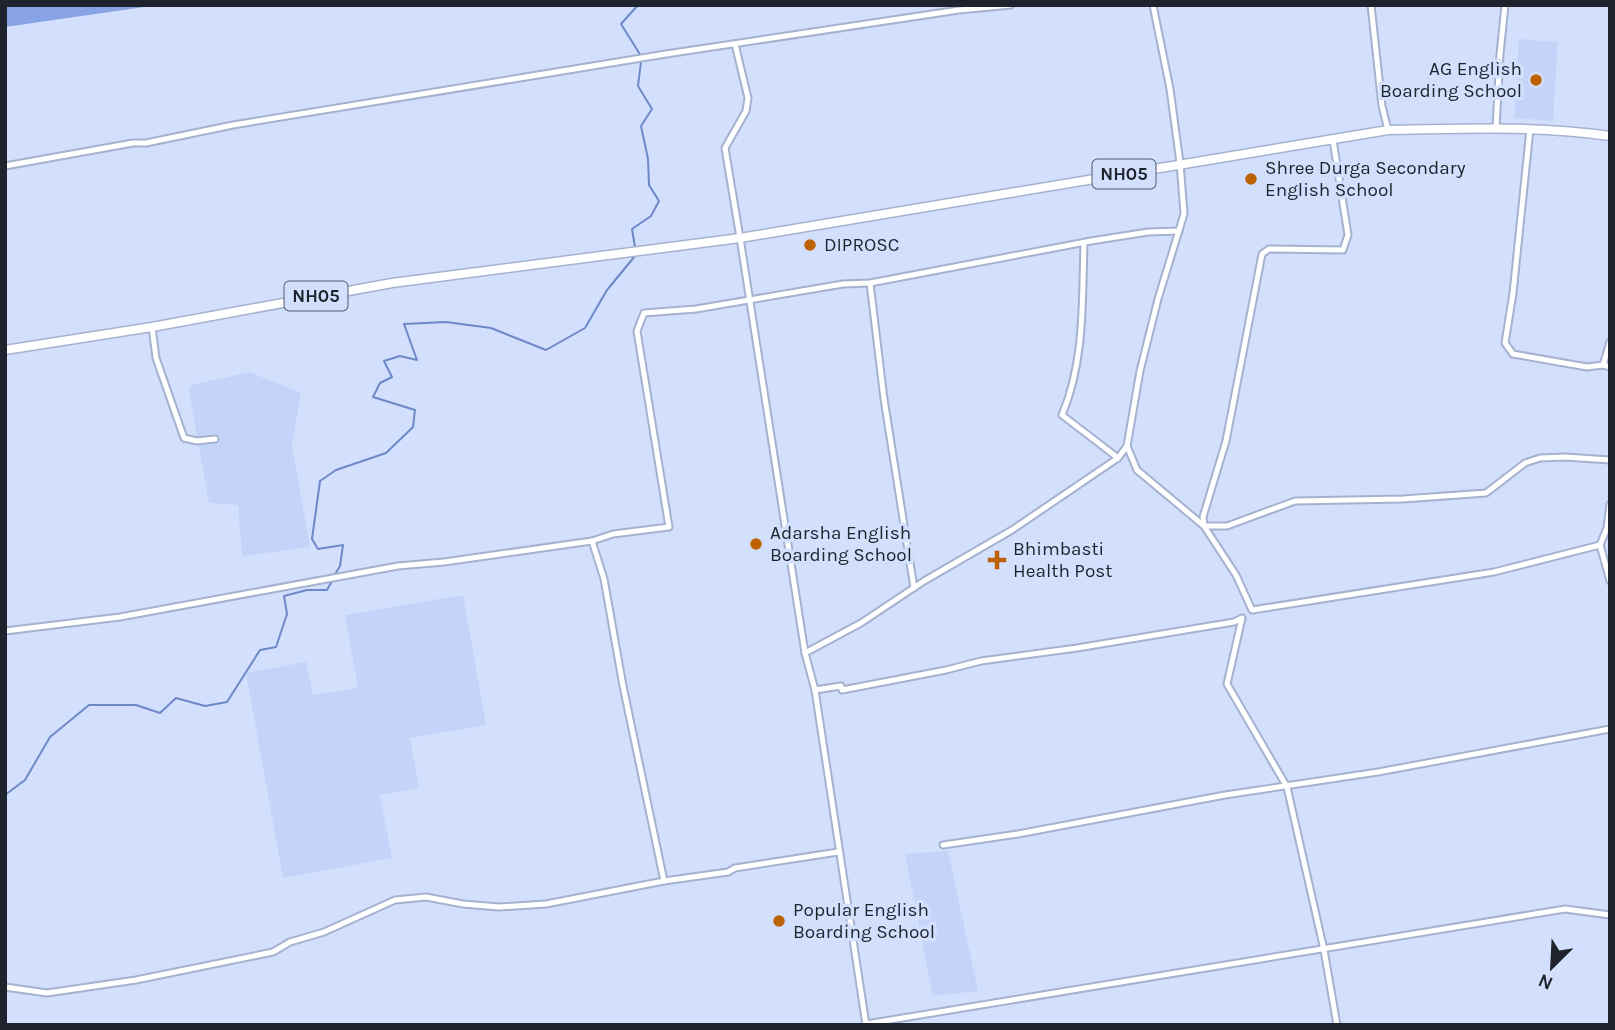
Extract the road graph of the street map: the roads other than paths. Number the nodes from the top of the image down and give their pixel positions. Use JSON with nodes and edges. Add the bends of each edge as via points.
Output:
{"nodes":[{"id":1,"x":1011,"y":5,"type":"edge"},
{"id":2,"x":1153,"y":5,"type":"edge"},
{"id":3,"x":1371,"y":5,"type":"edge"},
{"id":4,"x":1505,"y":5,"type":"edge"},
{"id":5,"x":736,"y":44,"type":"junction"},
{"id":6,"x":1496,"y":128,"type":"junction"},
{"id":7,"x":1530,"y":129,"type":"junction"},
{"id":8,"x":1388,"y":130,"type":"junction"},
{"id":9,"x":1610,"y":136,"type":"edge"},
{"id":10,"x":1333,"y":140,"type":"junction"},
{"id":11,"x":1180,"y":163,"type":"junction"},
{"id":12,"x":5,"y":166,"type":"edge"},
{"id":13,"x":1179,"y":231,"type":"junction"},
{"id":14,"x":740,"y":238,"type":"junction"},
{"id":15,"x":1084,"y":243,"type":"junction"},
{"id":16,"x":870,"y":283,"type":"junction"},
{"id":17,"x":748,"y":300,"type":"junction"},
{"id":18,"x":152,"y":327,"type":"junction"},
{"id":19,"x":1610,"y":342,"type":"edge"},
{"id":20,"x":5,"y":350,"type":"edge"},
{"id":21,"x":1602,"y":365,"type":"junction"},
{"id":22,"x":1610,"y":368,"type":"edge"},
{"id":23,"x":215,"y":439,"type":"dead end"},
{"id":24,"x":1127,"y":446,"type":"junction"},
{"id":25,"x":1118,"y":458,"type":"junction"},
{"id":26,"x":1610,"y":460,"type":"edge"},
{"id":27,"x":1610,"y":504,"type":"edge"},
{"id":28,"x":1204,"y":526,"type":"junction"},
{"id":29,"x":1606,"y":537,"type":"edge"},
{"id":30,"x":592,"y":541,"type":"junction"},
{"id":31,"x":1600,"y":545,"type":"junction"},
{"id":32,"x":1610,"y":581,"type":"edge"},
{"id":33,"x":914,"y":588,"type":"junction"},
{"id":34,"x":5,"y":631,"type":"edge"},
{"id":35,"x":806,"y":653,"type":"junction"},
{"id":36,"x":815,"y":690,"type":"junction"},
{"id":37,"x":1610,"y":729,"type":"edge"},
{"id":38,"x":1287,"y":787,"type":"junction"},
{"id":39,"x":943,"y":845,"type":"dead end"},
{"id":40,"x":838,"y":852,"type":"junction"},
{"id":41,"x":664,"y":881,"type":"junction"},
{"id":42,"x":1610,"y":915,"type":"edge"},
{"id":43,"x":1324,"y":950,"type":"junction"},
{"id":44,"x":5,"y":987,"type":"edge"},
{"id":45,"x":866,"y":1025,"type":"edge"},
{"id":46,"x":1337,"y":1025,"type":"edge"}],
"edges":[{"from":1,"to":5,"type":"street"},
{"from":2,"to":11,"type":"street"},
{"from":3,"to":8,"type":"street"},
{"from":4,"to":6,"type":"street"},
{"from":5,"to":12,"type":"street"},
{"from":5,"to":14,"type":"street","via":[[747,111],[725,148]]},
{"from":6,"to":7,"type":"main road","number":"NH05"},
{"from":6,"to":8,"type":"main road","number":"NH05"},
{"from":7,"to":9,"type":"main road","number":"NH05"},
{"from":7,"to":21,"type":"street","via":[[1505,343],[1513,354],[1587,368]]},
{"from":8,"to":10,"type":"main road","number":"NH05"},
{"from":10,"to":11,"type":"main road","number":"NH05"},
{"from":10,"to":28,"type":"street","via":[[1348,235],[1343,250],[1269,249],[1262,254],[1226,442]]},
{"from":11,"to":13,"type":"street","via":[[1184,214]]},
{"from":11,"to":14,"type":"main road","number":"NH05"},
{"from":13,"to":15,"type":"street"},
{"from":13,"to":24,"type":"street","via":[[1140,371]]},
{"from":14,"to":17,"type":"street"},
{"from":14,"to":18,"type":"main road","number":"NH05","via":[[392,283]]},
{"from":15,"to":16,"type":"street"},
{"from":15,"to":25,"type":"street","via":[[1076,374],[1062,415]]},
{"from":16,"to":17,"type":"street"},
{"from":16,"to":33,"type":"street"},
{"from":17,"to":30,"type":"street","via":[[644,313],[637,331],[669,527]]},
{"from":17,"to":35,"type":"street"},
{"from":18,"to":20,"type":"main road","number":"NH05"},
{"from":18,"to":23,"type":"street","via":[[156,358],[184,438]]},
{"from":19,"to":21,"type":"street"},
{"from":21,"to":22,"type":"street"},
{"from":24,"to":25,"type":"street"},
{"from":24,"to":28,"type":"street","via":[[1137,470]]},
{"from":25,"to":33,"type":"street","via":[[1012,530]]},
{"from":26,"to":28,"type":"street","via":[[1540,458],[1525,463],[1486,493],[1295,501],[1227,526]]},
{"from":27,"to":29,"type":"street"},
{"from":28,"to":31,"type":"street","via":[[1252,610],[1494,572]]},
{"from":29,"to":31,"type":"street"},
{"from":30,"to":34,"type":"street","via":[[398,566],[120,617]]},
{"from":30,"to":41,"type":"street","via":[[604,579]]},
{"from":31,"to":32,"type":"street"},
{"from":33,"to":35,"type":"street"},
{"from":35,"to":36,"type":"street"},
{"from":36,"to":38,"type":"street","via":[[841,686],[842,690],[981,661],[1242,618],[1227,684]]},
{"from":36,"to":40,"type":"street"},
{"from":37,"to":38,"type":"street"},
{"from":38,"to":39,"type":"street"},
{"from":38,"to":43,"type":"street"},
{"from":40,"to":41,"type":"street"},
{"from":40,"to":45,"type":"street"},
{"from":41,"to":44,"type":"street","via":[[546,904],[499,907],[426,897],[395,900],[273,952],[47,993]]},
{"from":42,"to":43,"type":"street","via":[[1565,909]]},
{"from":43,"to":45,"type":"street"},
{"from":43,"to":46,"type":"street"}]}
